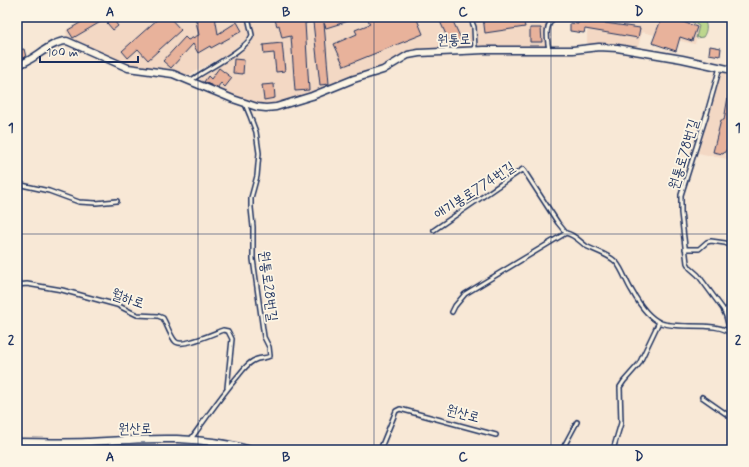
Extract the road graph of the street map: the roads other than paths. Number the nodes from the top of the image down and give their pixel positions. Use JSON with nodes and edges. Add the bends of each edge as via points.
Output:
{"nodes":[{"id":1,"x":248,"y":17,"type":"edge"},
{"id":2,"x":470,"y":17,"type":"edge"},
{"id":3,"x":556,"y":17,"type":"edge"},
{"id":4,"x":475,"y":50,"type":"junction"},
{"id":5,"x":549,"y":50,"type":"junction"},
{"id":6,"x":17,"y":65,"type":"edge"},
{"id":7,"x":720,"y":67,"type":"junction"},
{"id":8,"x":732,"y":70,"type":"edge"},
{"id":9,"x":190,"y":81,"type":"junction"},
{"id":10,"x":245,"y":104,"type":"junction"},
{"id":11,"x":17,"y":184,"type":"edge"},
{"id":12,"x":117,"y":201,"type":"dead end"},
{"id":13,"x":434,"y":230,"type":"dead end"},
{"id":14,"x":566,"y":233,"type":"junction"},
{"id":15,"x":732,"y":246,"type":"edge"},
{"id":16,"x":685,"y":249,"type":"junction"},
{"id":17,"x":17,"y":285,"type":"edge"},
{"id":18,"x":732,"y":304,"type":"edge"},
{"id":19,"x":452,"y":312,"type":"dead end"},
{"id":20,"x":724,"y":312,"type":"junction"},
{"id":21,"x":659,"y":322,"type":"junction"},
{"id":22,"x":731,"y":334,"type":"edge"},
{"id":23,"x":227,"y":390,"type":"junction"},
{"id":24,"x":702,"y":397,"type":"dead end"},
{"id":25,"x":732,"y":418,"type":"edge"},
{"id":26,"x":577,"y":422,"type":"dead end"},
{"id":27,"x":496,"y":434,"type":"dead end"},
{"id":28,"x":191,"y":439,"type":"junction"},
{"id":29,"x":17,"y":442,"type":"edge"},
{"id":30,"x":252,"y":450,"type":"edge"},
{"id":31,"x":380,"y":450,"type":"edge"},
{"id":32,"x":562,"y":450,"type":"edge"},
{"id":33,"x":613,"y":450,"type":"edge"}],
"edges":[{"from":1,"to":9,"type":"lane","via":[[252,35],[248,41],[231,56]]},
{"from":2,"to":4,"type":"lane","via":[[474,27]]},
{"from":3,"to":5,"type":"lane","via":[[547,29]]},
{"from":4,"to":5,"type":"street","name":"원통로"},
{"from":4,"to":10,"type":"street","name":"원통로","via":[[414,54],[383,70],[296,102],[266,108]]},
{"from":5,"to":7,"type":"street","name":"원통로","via":[[618,48]]},
{"from":6,"to":9,"type":"street","name":"원통로","via":[[57,43],[67,41],[128,68],[173,74]]},
{"from":7,"to":8,"type":"street","name":"원통로"},
{"from":7,"to":16,"type":"lane","name":"원통로78번길","via":[[681,195]]},
{"from":9,"to":10,"type":"street","name":"원통로"},
{"from":10,"to":23,"type":"lane","name":"원통로28번길","via":[[256,132],[257,176],[251,198],[253,259],[264,337],[270,347],[270,356],[252,361]]},
{"from":11,"to":12,"type":"lane","via":[[49,191],[79,202]]},
{"from":13,"to":14,"type":"lane","name":"애기봉로774번길","via":[[523,170]]},
{"from":14,"to":19,"type":"lane","via":[[464,294]]},
{"from":14,"to":21,"type":"lane","name":"애기봉로774번길","via":[[573,234],[580,242],[615,261],[632,292]]},
{"from":15,"to":16,"type":"lane","via":[[711,241],[699,248]]},
{"from":16,"to":20,"type":"lane","name":"원통로78번길","via":[[687,263],[714,295]]},
{"from":17,"to":23,"type":"lane","name":"월하로","via":[[27,284],[62,290],[117,305],[137,315],[158,316],[163,318],[173,339],[180,344],[224,330],[228,331],[232,338]]},
{"from":18,"to":20,"type":"lane"},
{"from":20,"to":22,"type":"lane"},
{"from":21,"to":22,"type":"lane","via":[[676,326],[716,327]]},
{"from":21,"to":33,"type":"lane","via":[[639,364],[620,387],[621,423]]},
{"from":23,"to":28,"type":"lane","name":"원통로28번길"},
{"from":24,"to":25,"type":"lane"},
{"from":26,"to":32,"type":"lane"},
{"from":27,"to":31,"type":"lane","name":"원산로","via":[[400,409],[396,412]]},
{"from":28,"to":29,"type":"street","name":"원산로"},
{"from":28,"to":30,"type":"street","name":"원산로"}]}
